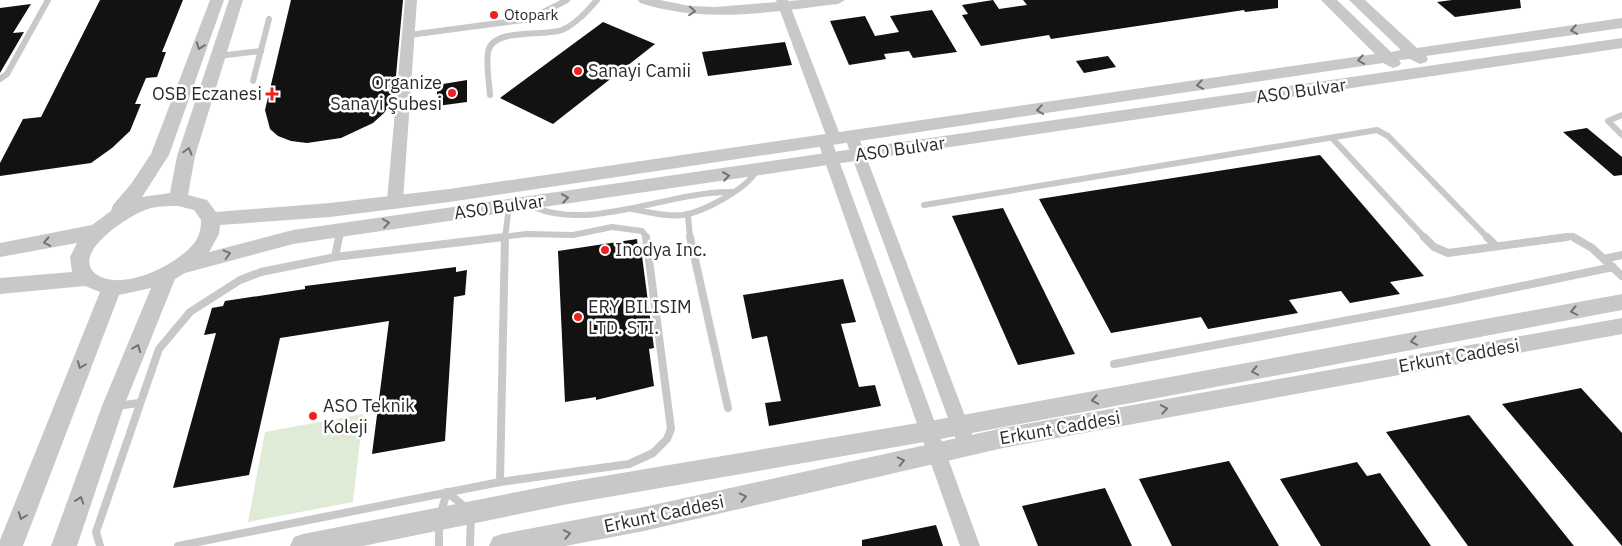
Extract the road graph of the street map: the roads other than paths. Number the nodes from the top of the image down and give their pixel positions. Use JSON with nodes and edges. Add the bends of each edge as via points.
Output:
{"nodes":[{"id":1,"x":48,"y":0,"type":"edge"},
{"id":2,"x":216,"y":0,"type":"edge"},
{"id":3,"x":236,"y":0,"type":"edge"},
{"id":4,"x":411,"y":0,"type":"edge"},
{"id":5,"x":567,"y":0,"type":"edge"},
{"id":6,"x":597,"y":0,"type":"edge"},
{"id":7,"x":645,"y":0,"type":"edge"},
{"id":8,"x":838,"y":0,"type":"edge"},
{"id":9,"x":1328,"y":0,"type":"edge"},
{"id":10,"x":1356,"y":0,"type":"edge"},
{"id":11,"x":783,"y":3,"type":"edge"},
{"id":12,"x":269,"y":19,"type":"dead end"},
{"id":13,"x":1622,"y":23,"type":"edge"},
{"id":14,"x":409,"y":35,"type":"junction"},
{"id":15,"x":1622,"y":43,"type":"edge"},
{"id":16,"x":261,"y":51,"type":"junction"},
{"id":17,"x":1414,"y":53,"type":"junction"},
{"id":18,"x":218,"y":56,"type":"junction"},
{"id":19,"x":1386,"y":56,"type":"junction"},
{"id":20,"x":1431,"y":72,"type":"junction"},
{"id":21,"x":1405,"y":76,"type":"junction"},
{"id":22,"x":0,"y":79,"type":"edge"},
{"id":23,"x":253,"y":81,"type":"dead end"},
{"id":24,"x":490,"y":95,"type":"dead end"},
{"id":25,"x":1622,"y":115,"type":"edge"},
{"id":26,"x":1622,"y":135,"type":"edge"},
{"id":27,"x":1332,"y":138,"type":"junction"},
{"id":28,"x":837,"y":140,"type":"junction"},
{"id":29,"x":858,"y":156,"type":"junction"},
{"id":30,"x":831,"y":160,"type":"junction"},
{"id":31,"x":756,"y":171,"type":"junction"},
{"id":32,"x":732,"y":192,"type":"junction"},
{"id":33,"x":178,"y":199,"type":"junction"},
{"id":34,"x":395,"y":201,"type":"junction"},
{"id":35,"x":534,"y":203,"type":"junction"},
{"id":36,"x":924,"y":205,"type":"dead end"},
{"id":37,"x":509,"y":206,"type":"junction"},
{"id":38,"x":632,"y":209,"type":"junction"},
{"id":39,"x":688,"y":216,"type":"junction"},
{"id":40,"x":211,"y":219,"type":"junction"},
{"id":41,"x":110,"y":220,"type":"junction"},
{"id":42,"x":340,"y":230,"type":"junction"},
{"id":43,"x":95,"y":232,"type":"junction"},
{"id":44,"x":505,"y":236,"type":"junction"},
{"id":45,"x":1495,"y":245,"type":"junction"},
{"id":46,"x":0,"y":250,"type":"edge"},
{"id":47,"x":1622,"y":255,"type":"edge"},
{"id":48,"x":335,"y":257,"type":"junction"},
{"id":49,"x":1604,"y":259,"type":"junction"},
{"id":50,"x":1613,"y":267,"type":"junction"},
{"id":51,"x":174,"y":271,"type":"junction"},
{"id":52,"x":1622,"y":276,"type":"edge"},
{"id":53,"x":88,"y":278,"type":"junction"},
{"id":54,"x":0,"y":286,"type":"edge"},
{"id":55,"x":112,"y":287,"type":"junction"},
{"id":56,"x":1622,"y":302,"type":"edge"},
{"id":57,"x":1622,"y":326,"type":"edge"},
{"id":58,"x":1114,"y":364,"type":"dead end"},
{"id":59,"x":139,"y":403,"type":"junction"},
{"id":60,"x":113,"y":406,"type":"junction"},
{"id":61,"x":728,"y":408,"type":"dead end"},
{"id":62,"x":960,"y":425,"type":"junction"},
{"id":63,"x":930,"y":431,"type":"junction"},
{"id":64,"x":967,"y":446,"type":"junction"},
{"id":65,"x":938,"y":453,"type":"junction"},
{"id":66,"x":500,"y":482,"type":"junction"},
{"id":67,"x":447,"y":492,"type":"junction"},
{"id":68,"x":471,"y":512,"type":"junction"},
{"id":69,"x":439,"y":519,"type":"junction"},
{"id":70,"x":10,"y":546,"type":"edge"},
{"id":71,"x":64,"y":546,"type":"edge"},
{"id":72,"x":100,"y":546,"type":"edge"},
{"id":73,"x":178,"y":546,"type":"edge"},
{"id":74,"x":303,"y":546,"type":"edge"},
{"id":75,"x":439,"y":546,"type":"edge"},
{"id":76,"x":470,"y":546,"type":"edge"},
{"id":77,"x":502,"y":546,"type":"edge"},
{"id":78,"x":970,"y":546,"type":"edge"}],
"edges":[{"from":1,"to":22,"type":"lane","via":[[7,74]]},
{"from":2,"to":41,"type":"street","one_way":true,"via":[[160,155],[138,189]]},
{"from":3,"to":18,"type":"street"},
{"from":4,"to":14,"type":"street"},
{"from":5,"to":14,"type":"lane","via":[[530,19]]},
{"from":6,"to":24,"type":"lane","via":[[584,15],[560,30],[508,36],[491,45],[488,51]]},
{"from":7,"to":11,"type":"street","one_way":true,"via":[[675,9],[708,12]]},
{"from":8,"to":11,"type":"street"},
{"from":9,"to":19,"type":"street"},
{"from":10,"to":17,"type":"street"},
{"from":11,"to":28,"type":"street"},
{"from":12,"to":16,"type":"lane"},
{"from":13,"to":17,"type":"street","name":"ASO Bulvar","one_way":true},
{"from":14,"to":34,"type":"street"},
{"from":15,"to":20,"type":"street","name":"ASO Bulvar"},
{"from":16,"to":18,"type":"lane"},
{"from":16,"to":23,"type":"lane"},
{"from":17,"to":19,"type":"street","name":"ASO Bulvar"},
{"from":17,"to":20,"type":"street"},
{"from":33,"to":18,"type":"street","one_way":true,"via":[[186,156]]},
{"from":19,"to":21,"type":"street"},
{"from":19,"to":28,"type":"street","name":"ASO Bulvar","one_way":true},
{"from":20,"to":21,"type":"street","name":"ASO Bulvar"},
{"from":21,"to":29,"type":"street","name":"ASO Bulvar"},
{"from":25,"to":26,"type":"lane","via":[[1609,118],[1608,122]]},
{"from":27,"to":36,"type":"lane"},
{"from":27,"to":45,"type":"lane","via":[[1382,131]]},
{"from":27,"to":45,"type":"lane","via":[[1434,247],[1448,253]]},
{"from":28,"to":29,"type":"street"},
{"from":28,"to":30,"type":"street"},
{"from":28,"to":34,"type":"street","name":"ASO Bulvar"},
{"from":29,"to":30,"type":"street","name":"ASO Bulvar"},
{"from":29,"to":62,"type":"street"},
{"from":30,"to":31,"type":"street","name":"ASO Bulvar"},
{"from":30,"to":63,"type":"street"},
{"from":31,"to":32,"type":"lane","via":[[748,183]]},
{"from":35,"to":31,"type":"street","name":"ASO Bulvar","one_way":true},
{"from":32,"to":38,"type":"lane","via":[[695,193]]},
{"from":32,"to":39,"type":"lane"},
{"from":33,"to":40,"type":"street","via":[[200,205]]},
{"from":33,"to":41,"type":"street","via":[[143,203]]},
{"from":34,"to":40,"type":"street","name":"ASO Bulvar","via":[[289,215]]},
{"from":35,"to":37,"type":"street","name":"ASO Bulvar"},
{"from":35,"to":38,"type":"lane","via":[[538,210],[552,214]]},
{"from":42,"to":37,"type":"street","name":"ASO Bulvar","one_way":true},
{"from":37,"to":44,"type":"lane"},
{"from":38,"to":39,"type":"lane"},
{"from":39,"to":61,"type":"lane"},
{"from":40,"to":51,"type":"street","via":[[209,234],[199,251]]},
{"from":41,"to":43,"type":"street"},
{"from":42,"to":48,"type":"lane"},
{"from":51,"to":42,"type":"street","name":"ASO Bulvar","one_way":true,"via":[[294,237]]},
{"from":43,"to":46,"type":"street","one_way":true},
{"from":43,"to":53,"type":"street","via":[[80,258],[81,269]]},
{"from":44,"to":48,"type":"lane"},
{"from":44,"to":66,"type":"lane"},
{"from":44,"to":66,"type":"lane","via":[[573,235],[612,227],[642,231],[648,238],[671,429],[667,439],[653,453],[629,464]]},
{"from":45,"to":49,"type":"lane","via":[[1572,236]]},
{"from":47,"to":49,"type":"lane"},
{"from":48,"to":59,"type":"lane","via":[[261,272],[240,280],[190,312],[159,349]]},
{"from":49,"to":50,"type":"lane"},
{"from":50,"to":52,"type":"lane"},
{"from":50,"to":58,"type":"lane"},
{"from":51,"to":55,"type":"street","name":"ASO Bulvar","via":[[139,284]]},
{"from":60,"to":51,"type":"street","one_way":true},
{"from":53,"to":54,"type":"street"},
{"from":53,"to":55,"type":"street"},
{"from":55,"to":70,"type":"street","one_way":true},
{"from":56,"to":62,"type":"street","one_way":true},
{"from":64,"to":57,"type":"street","name":"Erkunt Caddesi","one_way":true},
{"from":59,"to":60,"type":"lane"},
{"from":59,"to":72,"type":"lane","via":[[96,532]]},
{"from":71,"to":60,"type":"street","one_way":true},
{"from":62,"to":63,"type":"street"},
{"from":62,"to":64,"type":"street"},
{"from":63,"to":65,"type":"street"},
{"from":63,"to":68,"type":"street"},
{"from":64,"to":65,"type":"street","name":"Erkunt Caddesi"},
{"from":77,"to":65,"type":"street","name":"Erkunt Caddesi","one_way":true,"via":[[644,519]]},
{"from":65,"to":78,"type":"street"},
{"from":66,"to":67,"type":"lane"},
{"from":67,"to":68,"type":"lane"},
{"from":67,"to":69,"type":"lane"},
{"from":67,"to":73,"type":"lane"},
{"from":68,"to":69,"type":"street"},
{"from":68,"to":76,"type":"lane"},
{"from":69,"to":74,"type":"street"},
{"from":69,"to":75,"type":"lane"}]}
